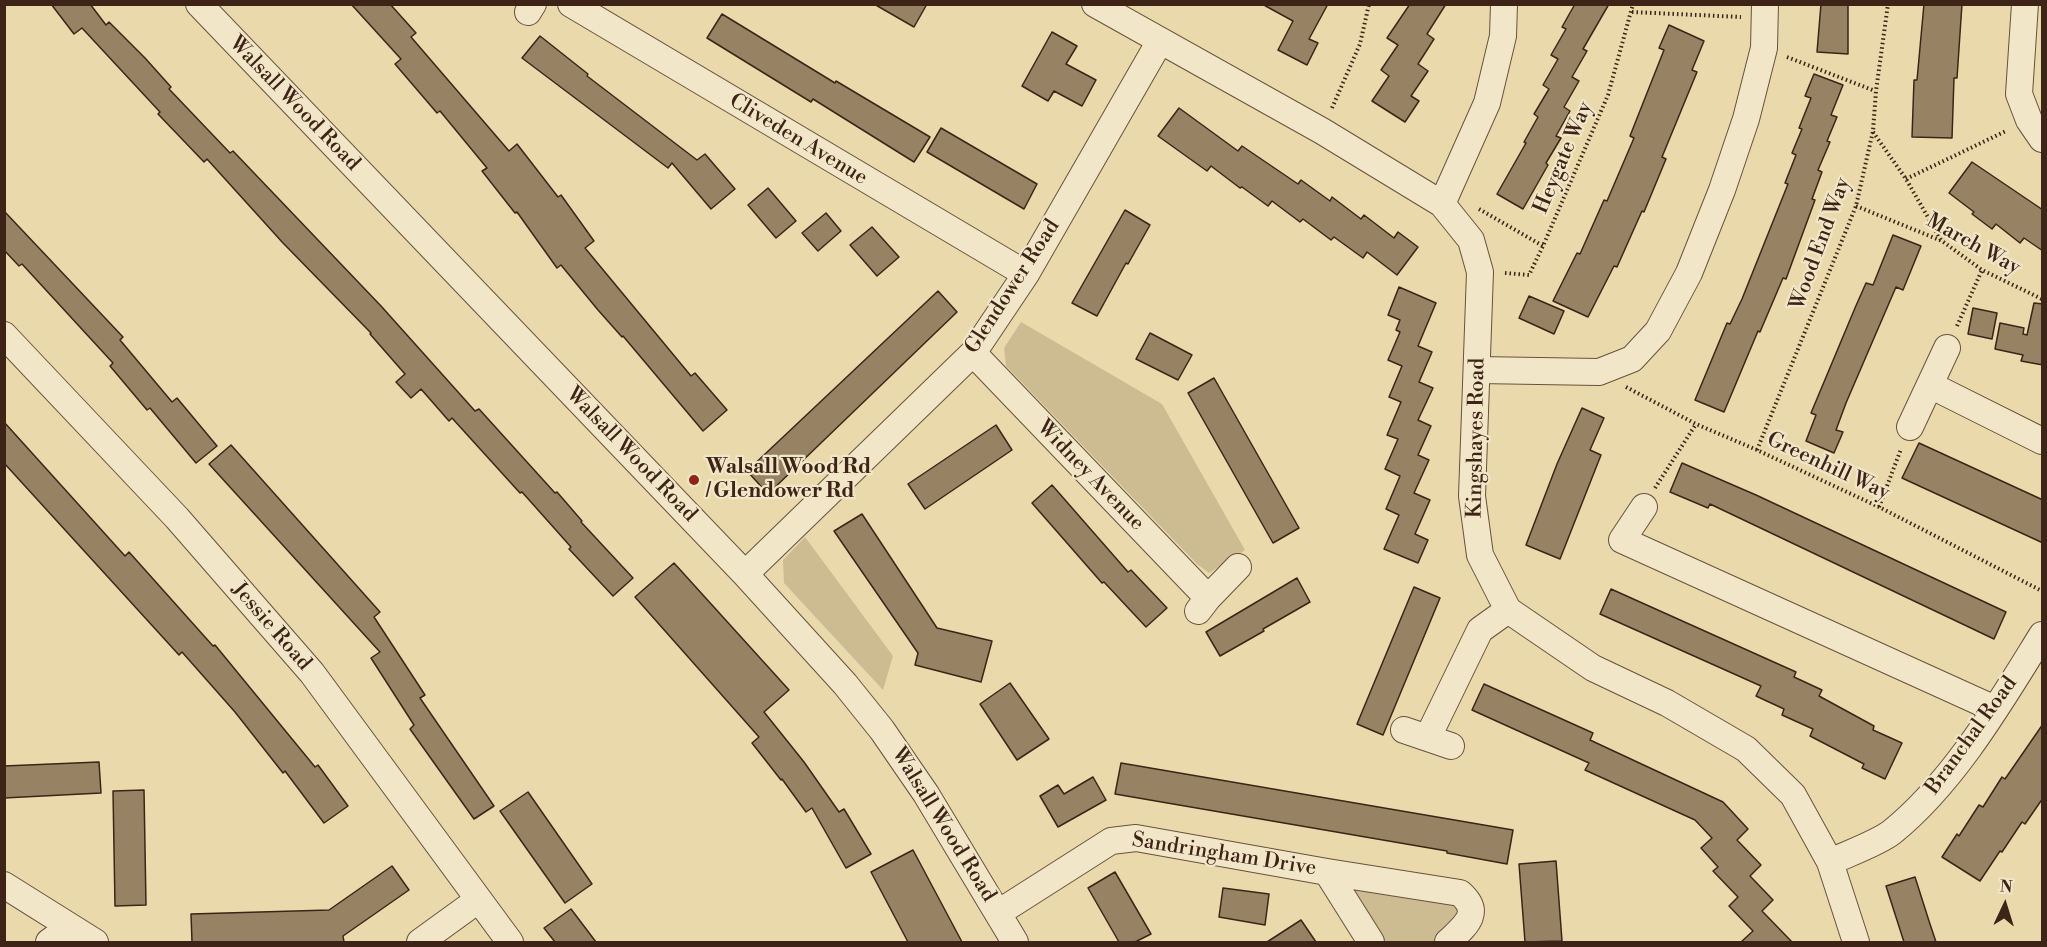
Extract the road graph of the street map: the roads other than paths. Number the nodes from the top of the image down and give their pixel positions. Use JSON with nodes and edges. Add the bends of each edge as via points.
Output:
{"nodes":[{"id":1,"x":199,"y":4,"type":"edge"},
{"id":2,"x":571,"y":4,"type":"edge"},
{"id":3,"x":1095,"y":4,"type":"edge"},
{"id":4,"x":1504,"y":4,"type":"edge"},
{"id":5,"x":2025,"y":4,"type":"edge"},
{"id":6,"x":1766,"y":12,"type":"edge"},
{"id":7,"x":1160,"y":41,"type":"junction"},
{"id":8,"x":2036,"y":130,"type":"edge"},
{"id":9,"x":1445,"y":198,"type":"junction"},
{"id":10,"x":1026,"y":274,"type":"junction"},
{"id":11,"x":4,"y":335,"type":"edge"},
{"id":12,"x":1947,"y":348,"type":"road end"},
{"id":13,"x":973,"y":353,"type":"junction"},
{"id":14,"x":1478,"y":370,"type":"junction"},
{"id":15,"x":1930,"y":385,"type":"junction"},
{"id":16,"x":1910,"y":427,"type":"road end"},
{"id":17,"x":2043,"y":441,"type":"edge"},
{"id":18,"x":1644,"y":507,"type":"road end"},
{"id":19,"x":1238,"y":567,"type":"dead end"},
{"id":20,"x":745,"y":574,"type":"junction"},
{"id":21,"x":1508,"y":610,"type":"junction"},
{"id":22,"x":2043,"y":635,"type":"edge"},
{"id":23,"x":1995,"y":709,"type":"junction"},
{"id":24,"x":1452,"y":746,"type":"dead end"},
{"id":25,"x":1830,"y":862,"type":"junction"},
{"id":26,"x":1327,"y":872,"type":"junction"},
{"id":27,"x":4,"y":885,"type":"edge"},
{"id":28,"x":478,"y":900,"type":"junction"},
{"id":29,"x":998,"y":914,"type":"junction"},
{"id":30,"x":60,"y":935,"type":"edge"},
{"id":31,"x":95,"y":942,"type":"edge"},
{"id":32,"x":420,"y":942,"type":"edge"},
{"id":33,"x":510,"y":942,"type":"edge"},
{"id":34,"x":1015,"y":942,"type":"edge"},
{"id":35,"x":1371,"y":942,"type":"edge"},
{"id":36,"x":1448,"y":942,"type":"edge"},
{"id":37,"x":1856,"y":942,"type":"edge"}],
"edges":[{"from":1,"to":20,"type":"street","name":"Walsall Wood Road"},
{"from":2,"to":10,"type":"street","name":"Cliveden Avenue"},
{"from":3,"to":7,"type":"street","name":"Kingshayes Road"},
{"from":4,"to":9,"type":"street","via":[[1503,36],[1487,103]]},
{"from":5,"to":8,"type":"street","via":[[2019,94]]},
{"from":6,"to":14,"type":"street","via":[[1764,48],[1746,119],[1689,273],[1658,332],[1632,359],[1599,372]]},
{"from":7,"to":9,"type":"street","name":"Kingshayes Road"},
{"from":7,"to":10,"type":"street","name":"Glendower Road"},
{"from":9,"to":14,"type":"street","name":"Kingshayes Road","via":[[1471,240],[1480,272]]},
{"from":10,"to":13,"type":"street","name":"Glendower Road"},
{"from":11,"to":28,"type":"street","name":"Jessie Road","via":[[177,518],[312,673]]},
{"from":12,"to":15,"type":"street"},
{"from":13,"to":19,"type":"street","name":"Widney Avenue","via":[[1203,605]]},
{"from":13,"to":20,"type":"street","name":"Glendower Road"},
{"from":14,"to":21,"type":"street","name":"Kingshayes Road","via":[[1473,496],[1480,555]]},
{"from":15,"to":16,"type":"street"},
{"from":15,"to":17,"type":"street"},
{"from":18,"to":23,"type":"street","via":[[1622,540]]},
{"from":20,"to":29,"type":"street","name":"Walsall Wood Road","via":[[882,730],[926,794]]},
{"from":21,"to":24,"type":"street","via":[[1480,630],[1416,734]]},
{"from":21,"to":25,"type":"street","name":"Kingshayes Road","via":[[1593,668],[1667,703],[1746,749],[1793,795]]},
{"from":22,"to":23,"type":"street","name":"Branchal Road"},
{"from":23,"to":25,"type":"street","name":"Branchal Road","via":[[1939,787],[1891,833]]},
{"from":25,"to":37,"type":"street","name":"Kingshayes Road"},
{"from":26,"to":29,"type":"street","name":"Sandringham Drive","via":[[1122,838],[1111,841]]},
{"from":26,"to":35,"type":"street","name":"Sandringham Drive"},
{"from":26,"to":36,"type":"street","name":"Sandringham Drive","via":[[1460,893],[1471,905],[1472,913]]},
{"from":27,"to":30,"type":"street"},
{"from":28,"to":32,"type":"street"},
{"from":28,"to":33,"type":"street","name":"Jessie Road"},
{"from":29,"to":34,"type":"street","name":"Walsall Wood Road"},
{"from":30,"to":31,"type":"street"}]}
